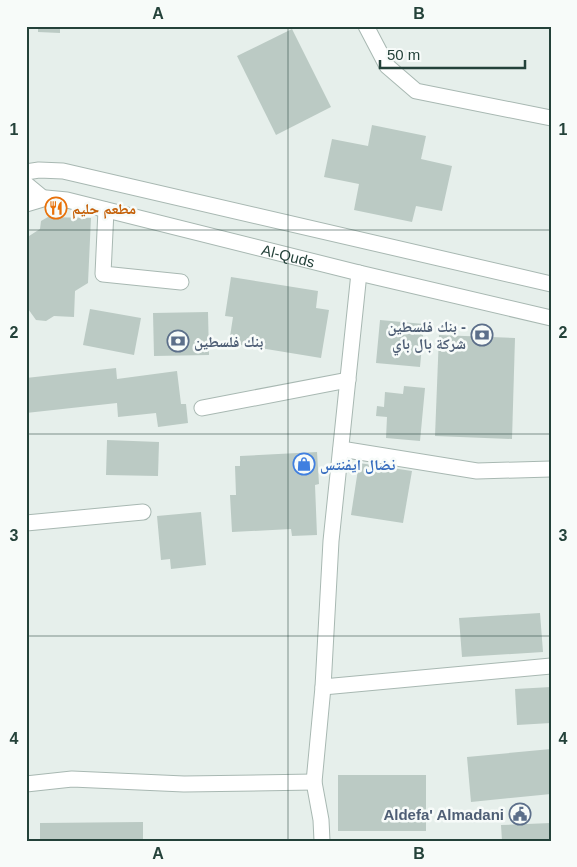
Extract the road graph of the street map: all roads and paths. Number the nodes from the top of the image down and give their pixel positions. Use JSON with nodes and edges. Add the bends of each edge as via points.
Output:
{"nodes":[{"id":1,"x":366,"y":26,"type":"edge"},
{"id":2,"x":551,"y":118,"type":"edge"},
{"id":3,"x":26,"y":172,"type":"edge"},
{"id":4,"x":26,"y":184,"type":"edge"},
{"id":5,"x":43,"y":198,"type":"junction"},
{"id":6,"x":26,"y":204,"type":"edge"},
{"id":7,"x":106,"y":210,"type":"junction"},
{"id":8,"x":359,"y":273,"type":"junction"},
{"id":9,"x":182,"y":282,"type":"dead end"},
{"id":10,"x":551,"y":284,"type":"edge"},
{"id":11,"x":551,"y":318,"type":"edge"},
{"id":12,"x":348,"y":380,"type":"junction"},
{"id":13,"x":202,"y":408,"type":"dead end"},
{"id":14,"x":341,"y":449,"type":"junction"},
{"id":15,"x":551,"y":469,"type":"edge"},
{"id":16,"x":143,"y":512,"type":"dead end"},
{"id":17,"x":26,"y":523,"type":"edge"},
{"id":18,"x":551,"y":666,"type":"edge"},
{"id":19,"x":323,"y":687,"type":"junction"},
{"id":20,"x":314,"y":782,"type":"junction"},
{"id":21,"x":26,"y":784,"type":"edge"},
{"id":22,"x":322,"y":841,"type":"edge"}],
"edges":[{"from":1,"to":2,"type":"street","via":[[387,66],[416,91]]},
{"from":3,"to":10,"type":"street","name":"Al-Quds","via":[[63,171]]},
{"from":4,"to":5,"type":"street"},
{"from":5,"to":6,"type":"street","name":"Al-Quds"},
{"from":5,"to":7,"type":"street","name":"Al-Quds","via":[[68,200]]},
{"from":7,"to":8,"type":"street","name":"Al-Quds"},
{"from":7,"to":9,"type":"street","via":[[103,274]]},
{"from":8,"to":11,"type":"street","name":"Al-Quds"},
{"from":8,"to":12,"type":"street"},
{"from":12,"to":13,"type":"street"},
{"from":12,"to":14,"type":"street"},
{"from":14,"to":15,"type":"street","via":[[478,471]]},
{"from":14,"to":19,"type":"street","via":[[331,541]]},
{"from":16,"to":17,"type":"street"},
{"from":18,"to":19,"type":"street"},
{"from":19,"to":20,"type":"street"},
{"from":20,"to":21,"type":"street","via":[[184,784],[72,779]]},
{"from":20,"to":22,"type":"street"}]}
